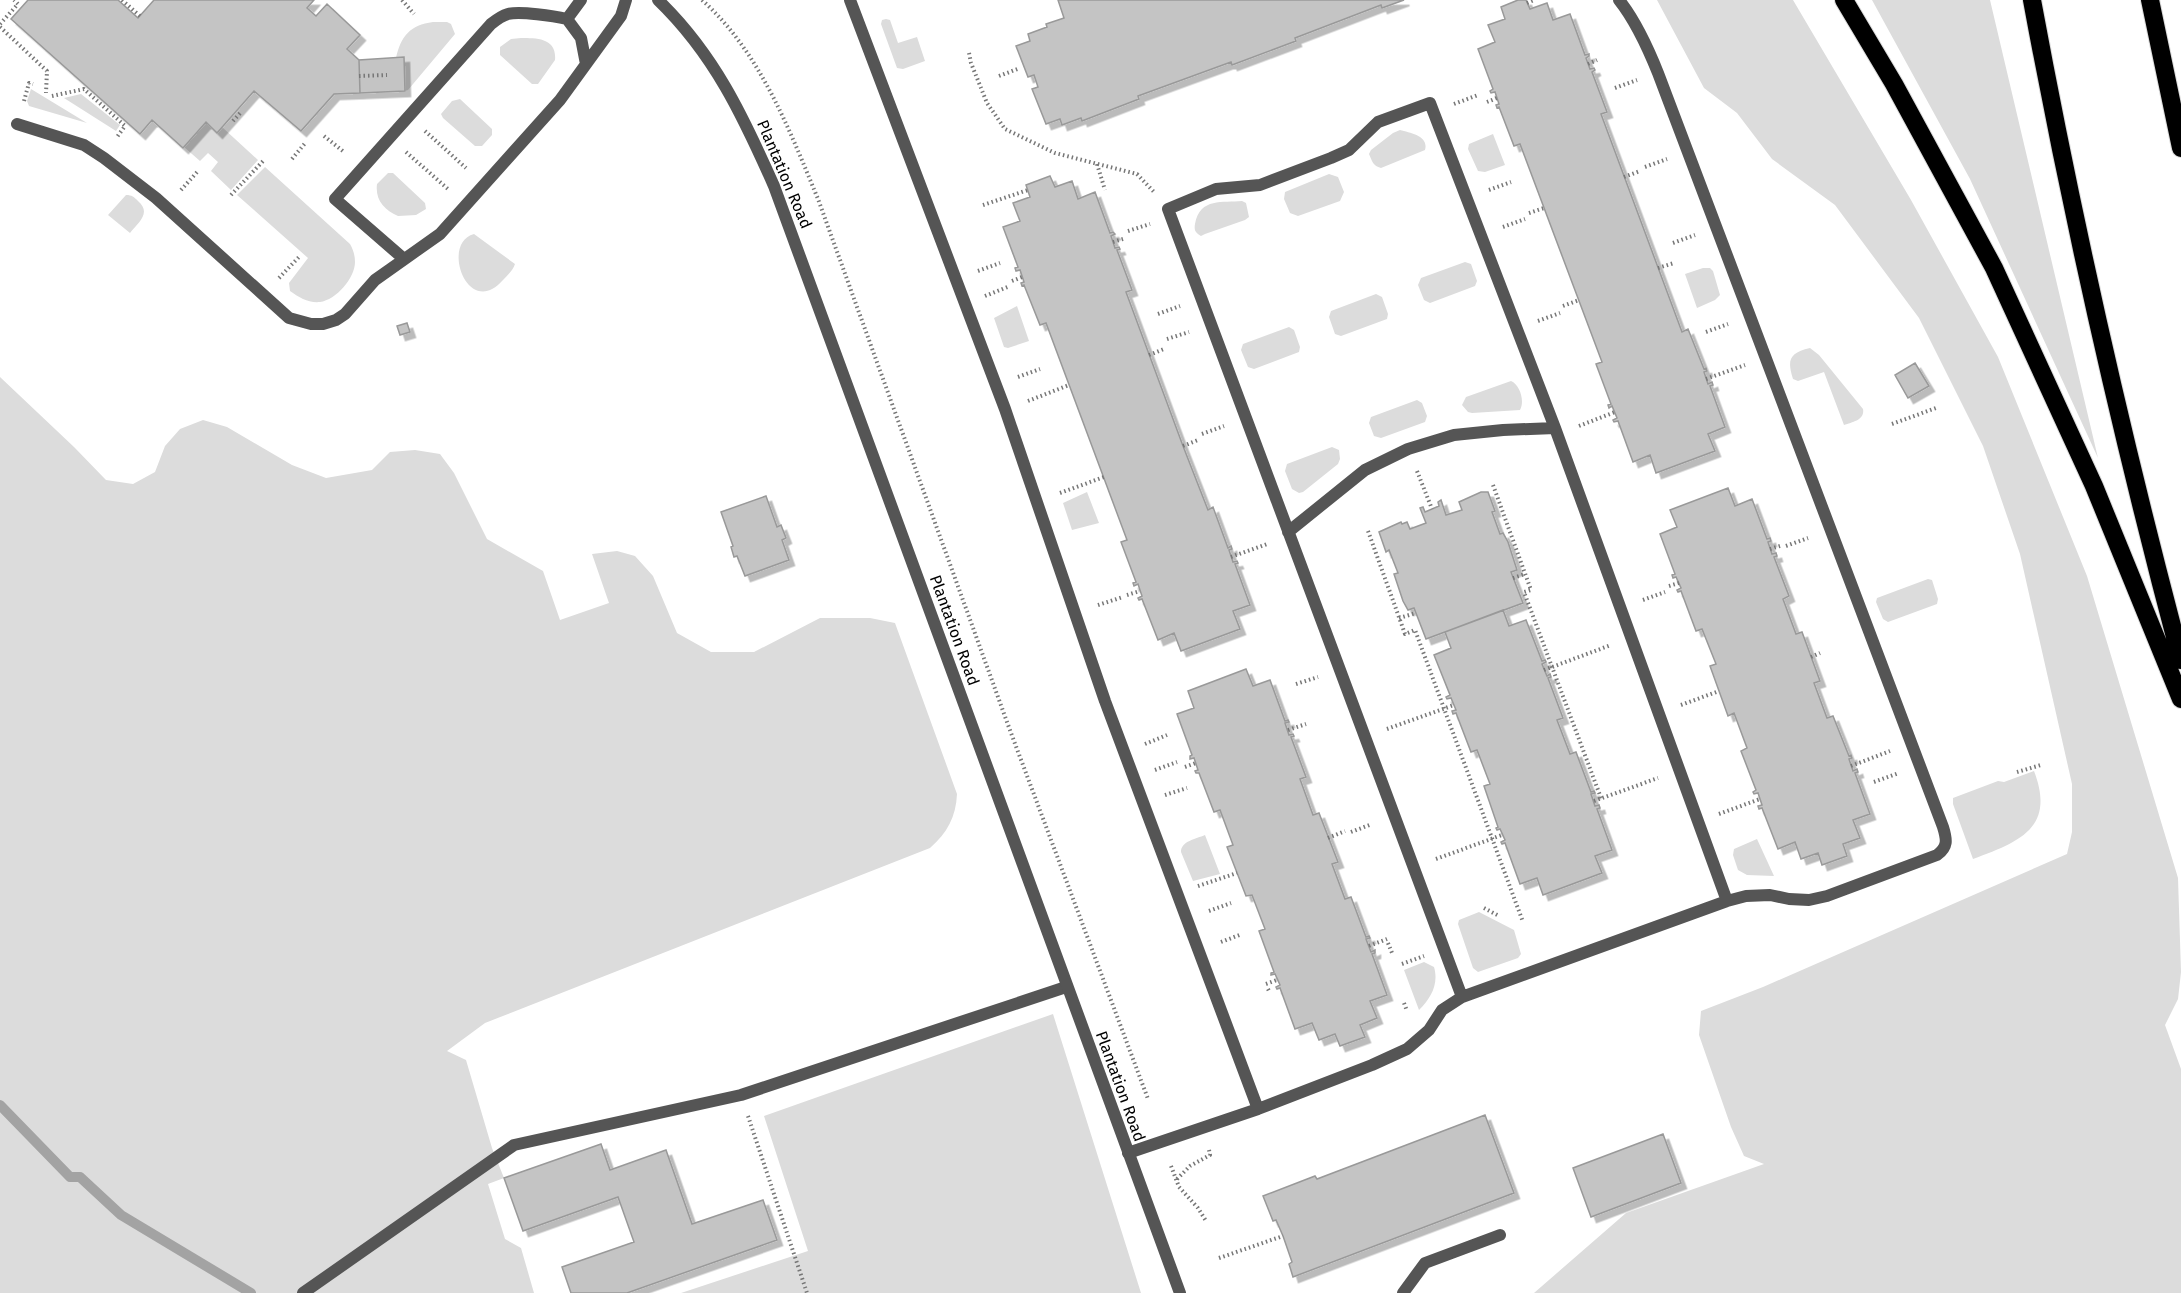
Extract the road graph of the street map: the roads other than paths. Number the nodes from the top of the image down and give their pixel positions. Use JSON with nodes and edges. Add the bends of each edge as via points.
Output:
{"nodes":[{"id":1,"x":581,"y":0,"type":"edge"},
{"id":2,"x":626,"y":0,"type":"edge"},
{"id":3,"x":658,"y":0,"type":"edge"},
{"id":4,"x":850,"y":0,"type":"edge"},
{"id":5,"x":1618,"y":0,"type":"edge"},
{"id":6,"x":1844,"y":0,"type":"edge"},
{"id":7,"x":2032,"y":0,"type":"edge"},
{"id":8,"x":2150,"y":0,"type":"edge"},
{"id":9,"x":2163,"y":0,"type":"edge"},
{"id":10,"x":567,"y":19,"type":"junction"},
{"id":11,"x":2159,"y":43,"type":"junction"},
{"id":12,"x":586,"y":64,"type":"junction"},
{"id":13,"x":16,"y":124,"type":"dead end"},
{"id":14,"x":2181,"y":148,"type":"edge"},
{"id":15,"x":404,"y":259,"type":"junction"},
{"id":16,"x":1555,"y":428,"type":"junction"},
{"id":17,"x":1288,"y":532,"type":"junction"},
{"id":18,"x":2181,"y":660,"type":"edge"},
{"id":19,"x":2181,"y":699,"type":"edge"},
{"id":20,"x":1727,"y":901,"type":"junction"},
{"id":21,"x":1066,"y":987,"type":"junction"},
{"id":22,"x":1462,"y":997,"type":"junction"},
{"id":23,"x":1258,"y":1109,"type":"junction"},
{"id":24,"x":1128,"y":1154,"type":"junction"},
{"id":25,"x":1500,"y":1235,"type":"dead end"},
{"id":26,"x":303,"y":1293,"type":"edge"},
{"id":27,"x":1180,"y":1293,"type":"edge"},
{"id":28,"x":1402,"y":1293,"type":"edge"}],
"edges":[{"from":1,"to":10,"type":"street"},
{"from":2,"to":12,"type":"street","via":[[621,16]]},
{"from":3,"to":21,"type":"street","name":"Plantation Road","via":[[698,45],[731,93],[774,186]]},
{"from":4,"to":23,"type":"street","via":[[1009,420],[1105,701]]},
{"from":5,"to":20,"type":"street","via":[[1655,65],[1946,836],[1944,850],[1937,855],[1827,896],[1809,900],[1746,896]]},
{"from":6,"to":19,"type":"highway","via":[[1994,268],[2094,486]]},
{"from":7,"to":18,"type":"highway","via":[[2106,356]]},
{"from":8,"to":11,"type":"highway"},
{"from":9,"to":11,"type":"highway"},
{"from":10,"to":12,"type":"street","via":[[581,38]]},
{"from":10,"to":15,"type":"street","via":[[509,14],[491,24],[335,199]]},
{"from":11,"to":14,"type":"highway"},
{"from":12,"to":15,"type":"street","via":[[560,100],[440,234]]},
{"from":13,"to":15,"type":"street","via":[[84,145],[104,158],[156,198],[289,318],[299,322],[323,324],[336,320],[375,280]]},
{"from":16,"to":17,"type":"street","via":[[1454,435],[1408,449],[1365,470]]},
{"from":16,"to":17,"type":"street","via":[[1430,103],[1378,122],[1349,150],[1331,158],[1260,185],[1216,189],[1168,209]]},
{"from":16,"to":20,"type":"street"},
{"from":17,"to":22,"type":"street"},
{"from":20,"to":22,"type":"street"},
{"from":21,"to":24,"type":"street","name":"Plantation Road"},
{"from":21,"to":26,"type":"street","via":[[741,1095],[514,1145]]},
{"from":22,"to":23,"type":"street","via":[[1442,1010],[1429,1030],[1407,1049]]},
{"from":23,"to":24,"type":"street"},
{"from":24,"to":27,"type":"street","name":"Plantation Road"},
{"from":25,"to":28,"type":"street","via":[[1425,1263]]}]}
